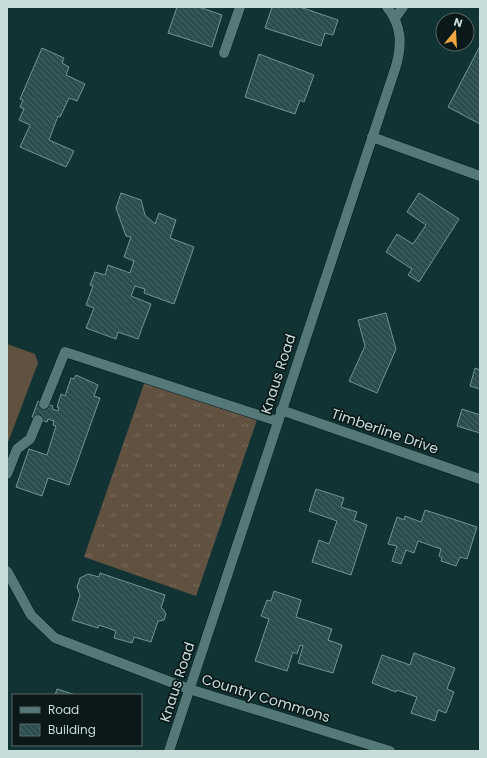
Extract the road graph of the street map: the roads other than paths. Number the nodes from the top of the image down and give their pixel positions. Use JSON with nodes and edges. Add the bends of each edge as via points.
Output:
{"nodes":[{"id":1,"x":240,"y":7,"type":"edge"},
{"id":2,"x":387,"y":7,"type":"edge"},
{"id":3,"x":404,"y":7,"type":"edge"},
{"id":4,"x":395,"y":18,"type":"junction"},
{"id":5,"x":224,"y":52,"type":"dead end"},
{"id":6,"x":372,"y":137,"type":"junction"},
{"id":7,"x":480,"y":176,"type":"edge"},
{"id":8,"x":44,"y":404,"type":"dead end"},
{"id":9,"x":280,"y":410,"type":"junction"},
{"id":10,"x":38,"y":420,"type":"dead end"},
{"id":11,"x":277,"y":421,"type":"junction"},
{"id":12,"x":7,"y":474,"type":"edge"},
{"id":13,"x":480,"y":479,"type":"edge"},
{"id":14,"x":7,"y":572,"type":"edge"},
{"id":15,"x":189,"y":689,"type":"junction"},
{"id":16,"x":169,"y":751,"type":"edge"},
{"id":17,"x":390,"y":751,"type":"edge"}],
"edges":[{"from":1,"to":5,"type":"street"},
{"from":2,"to":4,"type":"street","name":"Knaus Road"},
{"from":3,"to":4,"type":"street"},
{"from":4,"to":6,"type":"street","name":"Knaus Road","via":[[399,30],[400,51]]},
{"from":6,"to":7,"type":"street"},
{"from":6,"to":9,"type":"street","name":"Knaus Road"},
{"from":8,"to":11,"type":"street","via":[[65,352]]},
{"from":9,"to":11,"type":"street","name":"Knaus Road"},
{"from":9,"to":13,"type":"street","name":"Timberline Drive"},
{"from":10,"to":12,"type":"street","via":[[30,439],[17,449]]},
{"from":11,"to":15,"type":"street","name":"Knaus Road"},
{"from":14,"to":15,"type":"street","name":"Country Commons","via":[[31,615],[55,638]]},
{"from":15,"to":16,"type":"street","name":"Knaus Road"},
{"from":15,"to":17,"type":"street","name":"Country Commons"}]}
